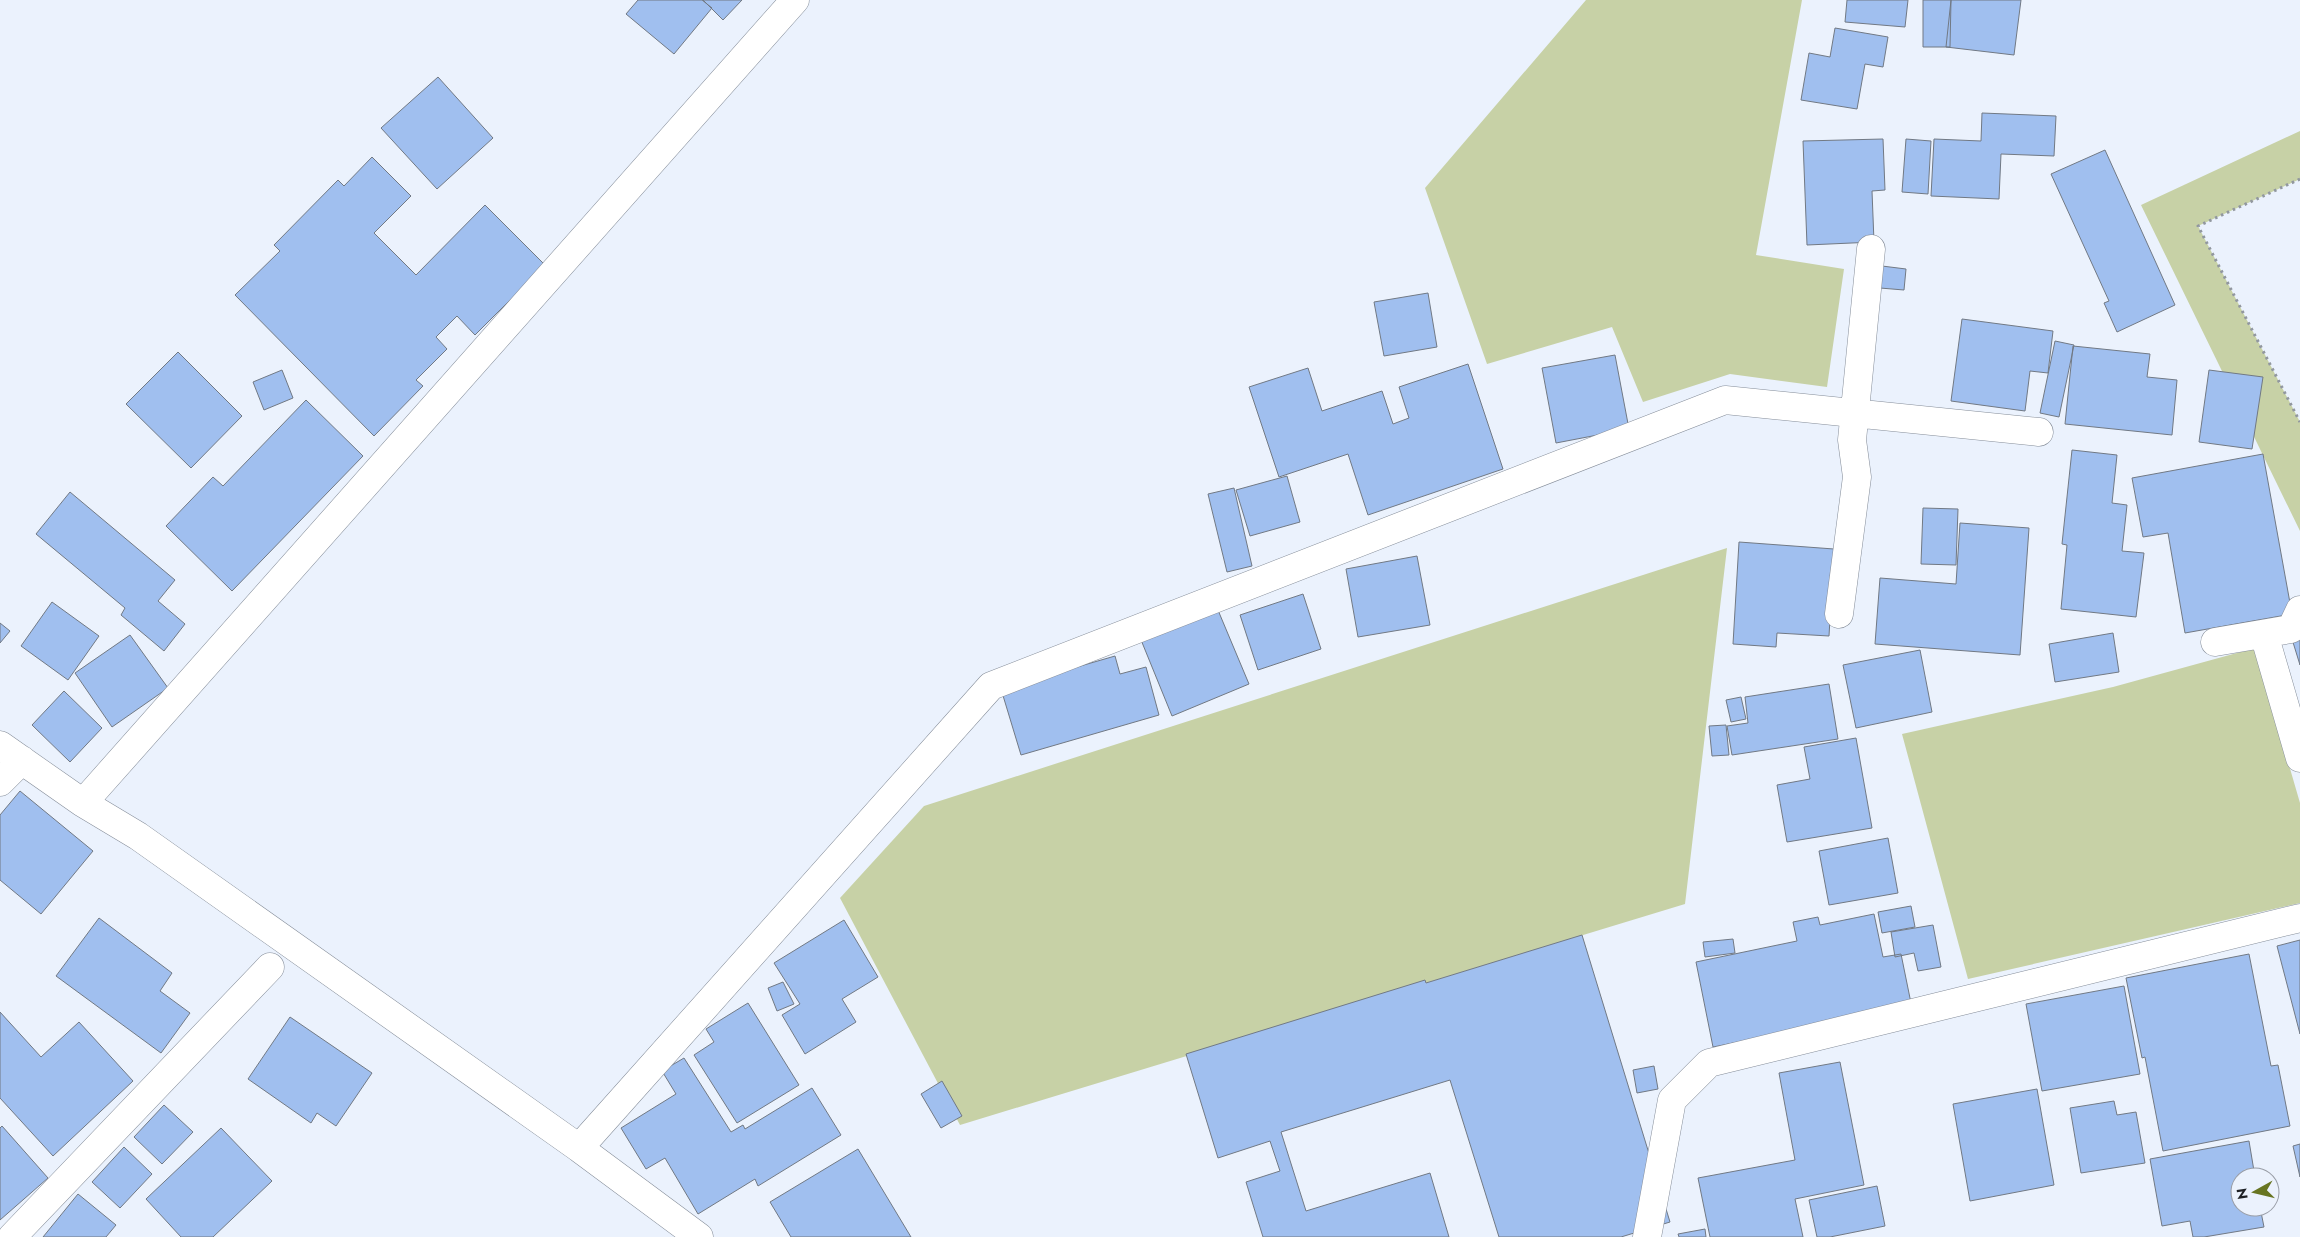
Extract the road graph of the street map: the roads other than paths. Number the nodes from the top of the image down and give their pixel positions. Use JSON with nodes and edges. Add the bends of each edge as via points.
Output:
{"nodes":[{"id":1,"x":795,"y":0,"type":"edge"},
{"id":2,"x":1871,"y":249,"type":"dead end"},
{"id":3,"x":1855,"y":414,"type":"junction"},
{"id":4,"x":2040,"y":432,"type":"dead end"},
{"id":5,"x":2300,"y":610,"type":"edge"},
{"id":6,"x":1839,"y":614,"type":"dead end"},
{"id":7,"x":2264,"y":634,"type":"junction"},
{"id":8,"x":2215,"y":642,"type":"dead end"},
{"id":9,"x":0,"y":745,"type":"edge"},
{"id":10,"x":2300,"y":758,"type":"edge"},
{"id":11,"x":22,"y":760,"type":"junction"},
{"id":12,"x":0,"y":782,"type":"edge"},
{"id":13,"x":83,"y":803,"type":"junction"},
{"id":14,"x":2300,"y":918,"type":"edge"},
{"id":15,"x":270,"y":967,"type":"dead end"},
{"id":16,"x":579,"y":1148,"type":"junction"},
{"id":17,"x":12,"y":1237,"type":"edge"},
{"id":18,"x":699,"y":1237,"type":"edge"},
{"id":19,"x":1647,"y":1237,"type":"edge"}],
"edges":[{"from":1,"to":13,"type":"street"},
{"from":2,"to":3,"type":"street"},
{"from":3,"to":4,"type":"street"},
{"from":3,"to":6,"type":"street","via":[[1852,440],[1857,477]]},
{"from":3,"to":16,"type":"street","via":[[1725,400],[991,686]]},
{"from":5,"to":7,"type":"street","via":[[2291,629]]},
{"from":7,"to":8,"type":"street"},
{"from":7,"to":10,"type":"street"},
{"from":9,"to":11,"type":"street"},
{"from":11,"to":12,"type":"street"},
{"from":11,"to":13,"type":"street"},
{"from":13,"to":16,"type":"street","via":[[138,836]]},
{"from":14,"to":19,"type":"street","via":[[1709,1063],[1672,1100]]},
{"from":15,"to":17,"type":"street"},
{"from":16,"to":18,"type":"street"}]}
